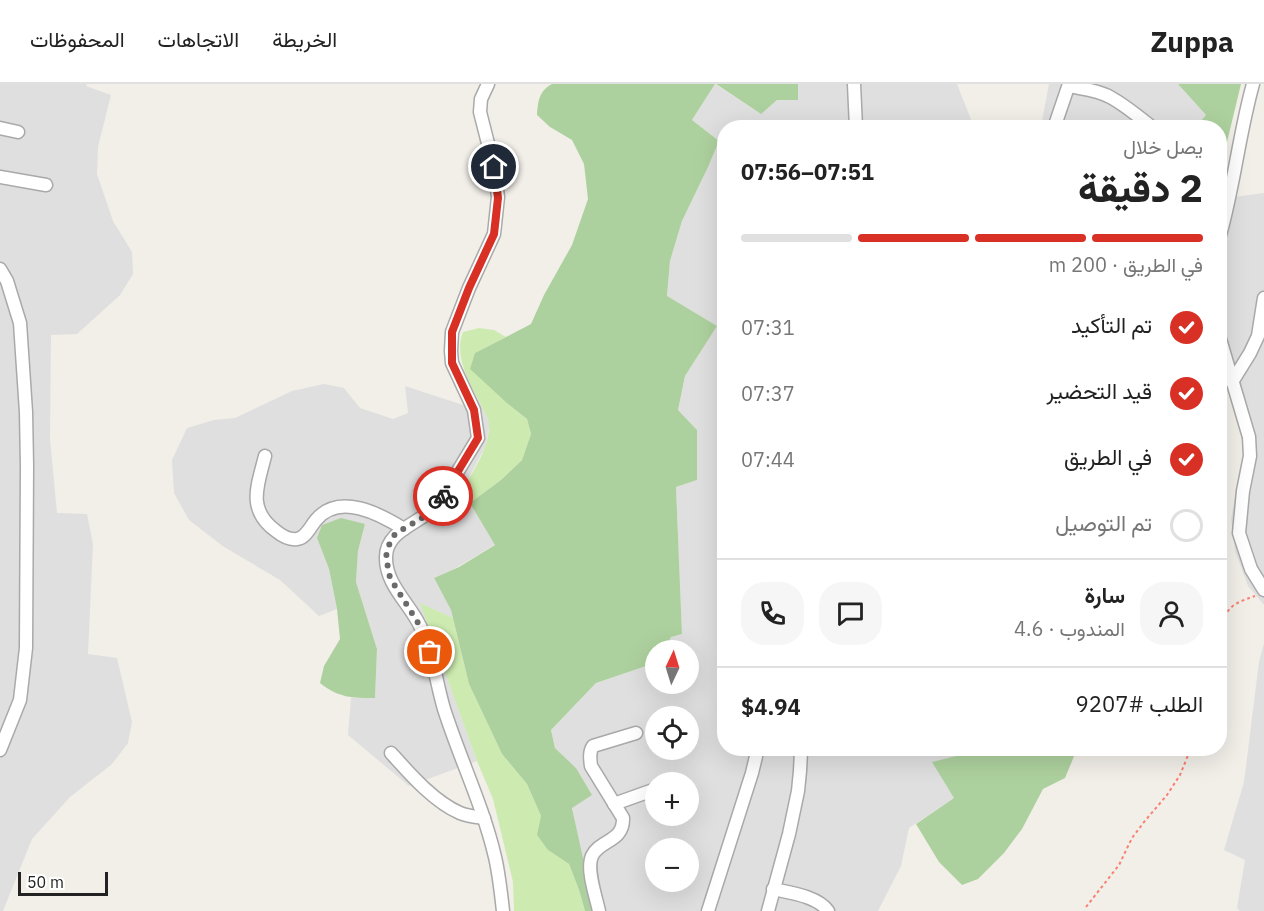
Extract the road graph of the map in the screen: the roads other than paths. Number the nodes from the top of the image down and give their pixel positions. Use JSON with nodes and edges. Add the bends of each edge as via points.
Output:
{"nodes":[{"id":1,"x":488,"y":84,"type":"edge"},
{"id":2,"x":854,"y":84,"type":"edge"},
{"id":3,"x":1253,"y":84,"type":"edge"},
{"id":4,"x":1069,"y":85,"type":"edge"},
{"id":5,"x":856,"y":120,"type":"edge"},
{"id":6,"x":1057,"y":120,"type":"edge"},
{"id":7,"x":1142,"y":120,"type":"edge"},
{"id":8,"x":0,"y":128,"type":"edge"},
{"id":9,"x":18,"y":132,"type":"dead end"},
{"id":10,"x":0,"y":177,"type":"edge"},
{"id":11,"x":46,"y":185,"type":"dead end"},
{"id":12,"x":1227,"y":209,"type":"edge"},
{"id":13,"x":0,"y":269,"type":"edge"},
{"id":14,"x":1264,"y":298,"type":"edge"},
{"id":15,"x":1227,"y":364,"type":"edge"},
{"id":16,"x":1232,"y":382,"type":"junction"},
{"id":17,"x":265,"y":456,"type":"dead end"},
{"id":18,"x":404,"y":529,"type":"junction"},
{"id":19,"x":1261,"y":592,"type":"edge"},
{"id":20,"x":636,"y":733,"type":"dead end"},
{"id":21,"x":0,"y":748,"type":"edge"},
{"id":22,"x":391,"y":753,"type":"dead end"},
{"id":23,"x":756,"y":756,"type":"edge"},
{"id":24,"x":801,"y":756,"type":"edge"},
{"id":25,"x":645,"y":793,"type":"edge"},
{"id":26,"x":614,"y":804,"type":"junction"},
{"id":27,"x":484,"y":818,"type":"junction"},
{"id":28,"x":773,"y":889,"type":"junction"},
{"id":29,"x":503,"y":911,"type":"edge"},
{"id":30,"x":599,"y":911,"type":"edge"},
{"id":31,"x":708,"y":911,"type":"edge"},
{"id":32,"x":768,"y":911,"type":"edge"},
{"id":33,"x":828,"y":911,"type":"edge"}],
"edges":[{"from":1,"to":18,"type":"street","via":[[480,112],[498,198],[494,234],[452,332],[451,351],[452,363],[474,410],[478,438],[432,512]]},
{"from":2,"to":5,"type":"street"},
{"from":3,"to":12,"type":"street"},
{"from":4,"to":6,"type":"street"},
{"from":4,"to":7,"type":"street","via":[[1109,96]]},
{"from":8,"to":9,"type":"street"},
{"from":10,"to":11,"type":"street"},
{"from":13,"to":21,"type":"street","via":[[20,323],[27,466],[27,648],[20,700]]},
{"from":14,"to":16,"type":"street","via":[[1258,336]]},
{"from":15,"to":16,"type":"street"},
{"from":16,"to":19,"type":"street","via":[[1249,437],[1250,456],[1239,533]]},
{"from":17,"to":18,"type":"street","via":[[256,504],[268,525],[278,533],[299,539],[333,507],[363,508]]},
{"from":18,"to":27,"type":"street","via":[[395,534],[388,547],[390,578],[420,626],[444,709]]},
{"from":20,"to":26,"type":"street","via":[[593,746],[591,750],[591,766]]},
{"from":22,"to":27,"type":"street","via":[[452,809]]},
{"from":23,"to":31,"type":"street"},
{"from":24,"to":28,"type":"street","via":[[798,791]]},
{"from":25,"to":26,"type":"street"},
{"from":26,"to":30,"type":"street","via":[[623,818],[621,831],[591,858]]},
{"from":27,"to":29,"type":"street"},
{"from":28,"to":32,"type":"street"},
{"from":28,"to":33,"type":"street","via":[[823,904]]}]}
